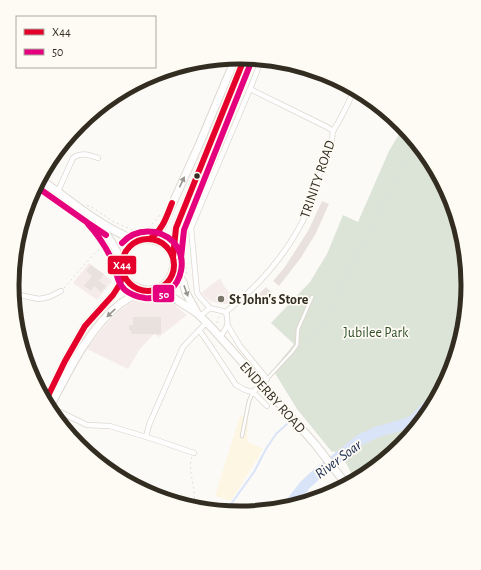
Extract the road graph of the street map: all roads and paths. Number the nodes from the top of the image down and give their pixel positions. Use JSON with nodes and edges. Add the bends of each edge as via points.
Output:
{"nodes":[{"id":1,"x":223,"y":64,"type":"edge"},
{"id":2,"x":234,"y":64,"type":"edge"},
{"id":3,"x":242,"y":64,"type":"edge"},
{"id":4,"x":259,"y":64,"type":"edge"},
{"id":5,"x":231,"y":70,"type":"junction"},
{"id":6,"x":250,"y":88,"type":"junction"},
{"id":7,"x":353,"y":94,"type":"edge"},
{"id":8,"x":333,"y":131,"type":"junction"},
{"id":9,"x":416,"y":150,"type":"edge"},
{"id":10,"x":98,"y":158,"type":"dead end"},
{"id":11,"x":45,"y":182,"type":"edge"},
{"id":12,"x":58,"y":191,"type":"junction"},
{"id":13,"x":84,"y":203,"type":"dead end"},
{"id":14,"x":94,"y":219,"type":"junction"},
{"id":15,"x":137,"y":232,"type":"dead end"},
{"id":16,"x":150,"y":239,"type":"junction"},
{"id":17,"x":137,"y":241,"type":"junction"},
{"id":18,"x":183,"y":242,"type":"dead end"},
{"id":19,"x":107,"y":243,"type":"dead end"},
{"id":20,"x":173,"y":257,"type":"junction"},
{"id":21,"x":122,"y":262,"type":"junction"},
{"id":22,"x":174,"y":269,"type":"junction"},
{"id":23,"x":123,"y":271,"type":"junction"},
{"id":24,"x":187,"y":281,"type":"dead end"},
{"id":25,"x":142,"y":290,"type":"junction"},
{"id":26,"x":155,"y":290,"type":"junction"},
{"id":27,"x":61,"y":291,"type":"joint"},
{"id":28,"x":186,"y":293,"type":"junction"},
{"id":29,"x":167,"y":294,"type":"junction"},
{"id":30,"x":19,"y":295,"type":"edge"},
{"id":31,"x":312,"y":297,"type":"dead end"},
{"id":32,"x":210,"y":308,"type":"junction"},
{"id":33,"x":226,"y":312,"type":"junction"},
{"id":34,"x":198,"y":315,"type":"junction"},
{"id":35,"x":206,"y":322,"type":"junction"},
{"id":36,"x":228,"y":326,"type":"junction"},
{"id":37,"x":199,"y":330,"type":"junction"},
{"id":38,"x":220,"y":337,"type":"junction"},
{"id":39,"x":296,"y":345,"type":"junction"},
{"id":40,"x":264,"y":382,"type":"junction"},
{"id":41,"x":253,"y":392,"type":"junction"},
{"id":42,"x":48,"y":395,"type":"edge"},
{"id":43,"x":53,"y":402,"type":"edge"},
{"id":44,"x":267,"y":406,"type":"dead end"},
{"id":45,"x":58,"y":411,"type":"edge"},
{"id":46,"x":242,"y":436,"type":"dead end"},
{"id":47,"x":146,"y":437,"type":"junction"},
{"id":48,"x":194,"y":453,"type":"joint"},
{"id":49,"x":344,"y":481,"type":"edge"},
{"id":50,"x":195,"y":502,"type":"edge"}],
"edges":[{"from":1,"to":5,"type":"path"},
{"from":2,"to":5,"type":"main road"},
{"from":3,"to":20,"type":"main road","via":[[176,228]]},
{"from":4,"to":6,"type":"street"},
{"from":16,"to":5,"type":"main road","one_way":true,"via":[[162,227]]},
{"from":6,"to":8,"type":"street"},
{"from":6,"to":32,"type":"street","via":[[191,228],[197,292]]},
{"from":7,"to":8,"type":"street","name":"TRINITY ROAD"},
{"from":8,"to":33,"type":"street","name":"TRINITY ROAD","via":[[314,195],[301,224],[271,268]]},
{"from":9,"to":39,"type":"path","via":[[380,206],[373,229],[352,262],[322,329]]},
{"from":10,"to":12,"type":"street","via":[[76,155]]},
{"from":11,"to":12,"type":"main road"},
{"from":12,"to":14,"type":"main road"},
{"from":13,"to":15,"type":"path","via":[[112,221]]},
{"from":14,"to":17,"type":"main road"},
{"from":14,"to":21,"type":"main road","via":[[111,240]]},
{"from":16,"to":17,"type":"main road"},
{"from":16,"to":20,"type":"main road","via":[[163,243]]},
{"from":17,"to":21,"type":"main road","via":[[130,245]]},
{"from":18,"to":24,"type":"path"},
{"from":19,"to":27,"type":"path","via":[[93,254]]},
{"from":20,"to":22,"type":"main road"},
{"from":21,"to":23,"type":"main road"},
{"from":22,"to":26,"type":"main road","via":[[164,285]]},
{"from":22,"to":28,"type":"main road","name":"ENDERBY ROAD","one_way":true,"via":[[183,282]]},
{"from":23,"to":25,"type":"main road","via":[[133,286]]},
{"from":23,"to":42,"type":"main road","via":[[120,284],[113,295],[85,326]]},
{"from":25,"to":26,"type":"main road"},
{"from":25,"to":43,"type":"main road","one_way":true,"via":[[105,318],[71,366]]},
{"from":26,"to":29,"type":"main road","name":"ENDERBY ROAD"},
{"from":27,"to":30,"type":"street","via":[[39,299]]},
{"from":28,"to":29,"type":"path","via":[[182,295],[172,288]]},
{"from":28,"to":34,"type":"main road","name":"ENDERBY ROAD"},
{"from":29,"to":34,"type":"main road","name":"ENDERBY ROAD"},
{"from":31,"to":39,"type":"lane","via":[[298,329]]},
{"from":32,"to":33,"type":"street"},
{"from":32,"to":34,"type":"street"},
{"from":33,"to":36,"type":"street"},
{"from":34,"to":35,"type":"main road","name":"ENDERBY ROAD"},
{"from":35,"to":37,"type":"street"},
{"from":35,"to":38,"type":"main road","name":"ENDERBY ROAD"},
{"from":36,"to":38,"type":"street"},
{"from":36,"to":40,"type":"street"},
{"from":37,"to":41,"type":"street","via":[[236,385]]},
{"from":37,"to":47,"type":"street","via":[[183,347],[149,424]]},
{"from":38,"to":40,"type":"main road","name":"ENDERBY ROAD"},
{"from":39,"to":40,"type":"lane"},
{"from":40,"to":41,"type":"street"},
{"from":40,"to":49,"type":"main road","name":"ENDERBY ROAD"},
{"from":41,"to":44,"type":"street"},
{"from":41,"to":46,"type":"lane"},
{"from":45,"to":47,"type":"street","via":[[87,425],[110,426]]},
{"from":47,"to":48,"type":"street"},
{"from":48,"to":50,"type":"path","via":[[190,462]]}]}
